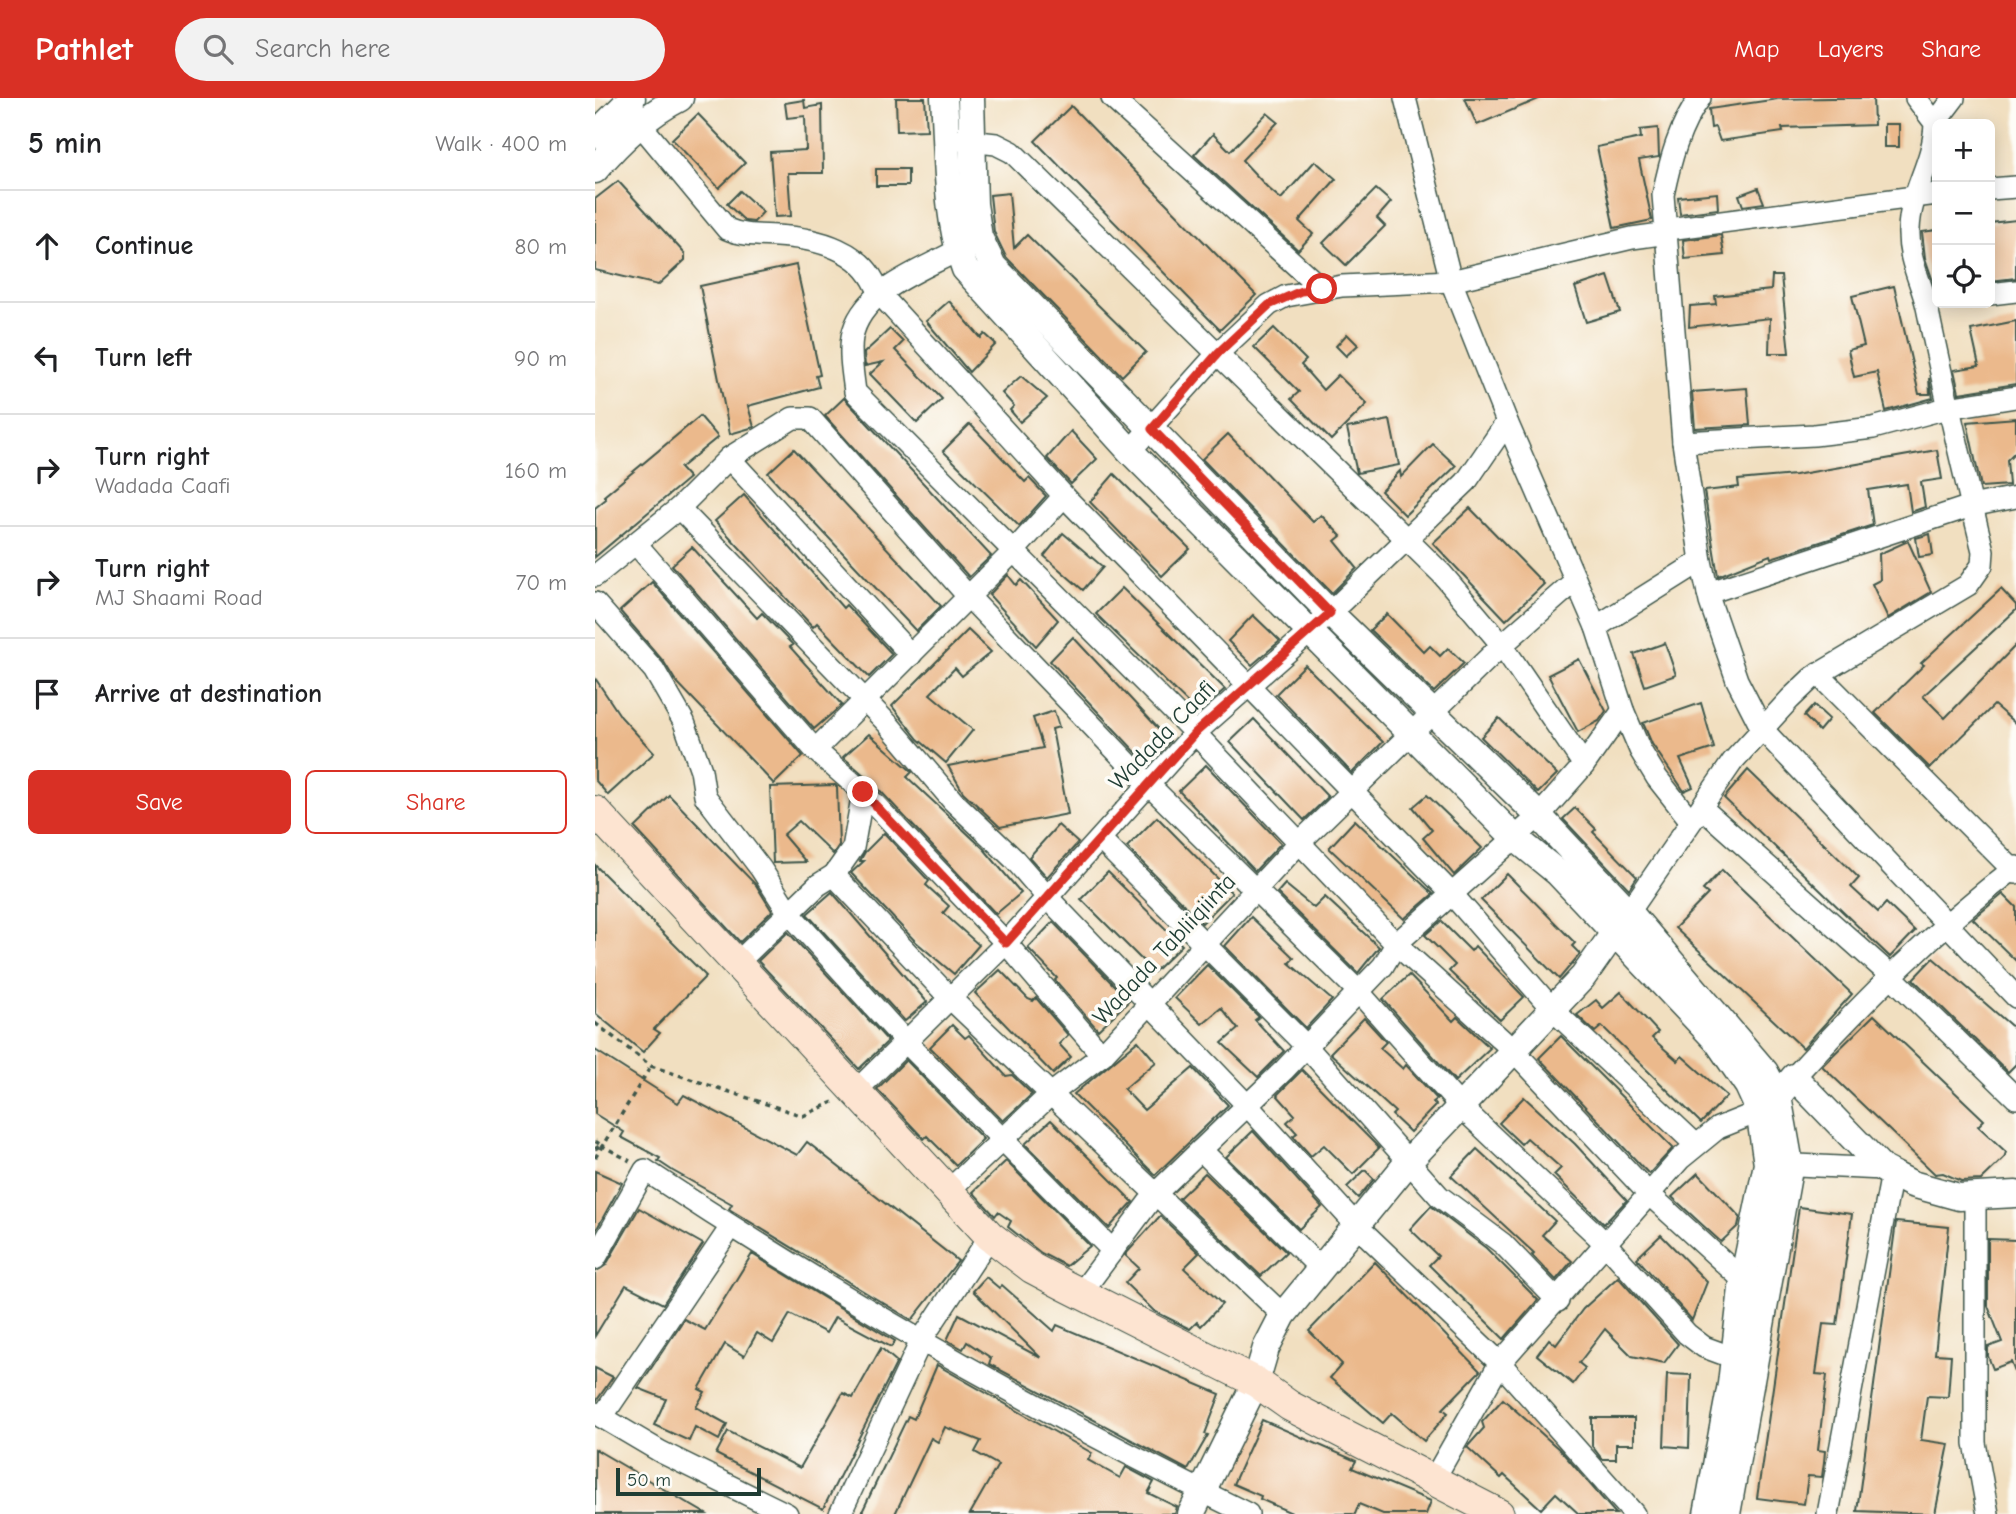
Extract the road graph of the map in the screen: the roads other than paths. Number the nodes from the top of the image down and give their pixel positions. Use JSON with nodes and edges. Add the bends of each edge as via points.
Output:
{"nodes":[{"id":1,"x":631,"y":98,"type":"edge"},
{"id":2,"x":680,"y":98,"type":"edge"},
{"id":3,"x":944,"y":98,"type":"edge"},
{"id":4,"x":971,"y":98,"type":"edge"},
{"id":5,"x":1112,"y":98,"type":"edge"},
{"id":6,"x":1405,"y":98,"type":"edge"},
{"id":7,"x":1700,"y":98,"type":"edge"},
{"id":8,"x":1916,"y":98,"type":"edge"},
{"id":9,"x":1954,"y":98,"type":"edge"},
{"id":10,"x":1932,"y":119,"type":"edge"},
{"id":11,"x":1938,"y":119,"type":"edge"},
{"id":12,"x":640,"y":124,"type":"junction"},
{"id":13,"x":595,"y":135,"type":"edge"},
{"id":14,"x":960,"y":140,"type":"junction"},
{"id":15,"x":1932,"y":144,"type":"edge"},
{"id":16,"x":595,"y":170,"type":"edge"},
{"id":17,"x":2016,"y":187,"type":"edge"},
{"id":18,"x":1995,"y":189,"type":"edge"},
{"id":19,"x":1932,"y":194,"type":"edge"},
{"id":20,"x":1914,"y":196,"type":"junction"},
{"id":21,"x":1668,"y":231,"type":"junction"},
{"id":22,"x":958,"y":250,"type":"junction"},
{"id":23,"x":1451,"y":281,"type":"junction"},
{"id":24,"x":1322,"y":289,"type":"junction"},
{"id":25,"x":2016,"y":291,"type":"edge"},
{"id":26,"x":879,"y":293,"type":"junction"},
{"id":27,"x":1995,"y":294,"type":"edge"},
{"id":28,"x":1931,"y":302,"type":"edge"},
{"id":29,"x":1219,"y":352,"type":"junction"},
{"id":30,"x":2016,"y":397,"type":"edge"},
{"id":31,"x":1947,"y":408,"type":"junction"},
{"id":32,"x":1507,"y":422,"type":"junction"},
{"id":33,"x":1152,"y":429,"type":"junction"},
{"id":34,"x":1683,"y":442,"type":"junction"},
{"id":35,"x":1131,"y":451,"type":"junction"},
{"id":36,"x":729,"y":458,"type":"junction"},
{"id":37,"x":1063,"y":496,"type":"junction"},
{"id":38,"x":2016,"y":497,"type":"edge"},
{"id":39,"x":1971,"y":506,"type":"junction"},
{"id":40,"x":679,"y":508,"type":"junction"},
{"id":41,"x":1409,"y":538,"type":"junction"},
{"id":42,"x":637,"y":545,"type":"junction"},
{"id":43,"x":1012,"y":552,"type":"junction"},
{"id":44,"x":1701,"y":561,"type":"junction"},
{"id":45,"x":595,"y":576,"type":"edge"},
{"id":46,"x":1574,"y":582,"type":"junction"},
{"id":47,"x":1708,"y":593,"type":"junction"},
{"id":48,"x":967,"y":595,"type":"junction"},
{"id":49,"x":595,"y":603,"type":"edge"},
{"id":50,"x":1330,"y":613,"type":"junction"},
{"id":51,"x":1596,"y":627,"type":"junction"},
{"id":52,"x":1310,"y":632,"type":"junction"},
{"id":53,"x":1502,"y":645,"type":"junction"},
{"id":54,"x":911,"y":655,"type":"junction"},
{"id":55,"x":1818,"y":674,"type":"junction"},
{"id":56,"x":1247,"y":687,"type":"junction"},
{"id":57,"x":865,"y":701,"type":"junction"},
{"id":58,"x":1623,"y":710,"type":"junction"},
{"id":59,"x":1433,"y":714,"type":"junction"},
{"id":60,"x":1762,"y":729,"type":"junction"},
{"id":61,"x":1412,"y":732,"type":"junction"},
{"id":62,"x":1195,"y":733,"type":"junction"},
{"id":63,"x":815,"y":750,"type":"junction"},
{"id":64,"x":1584,"y":765,"type":"junction"},
{"id":65,"x":1148,"y":784,"type":"junction"},
{"id":66,"x":1353,"y":791,"type":"junction"},
{"id":67,"x":863,"y":792,"type":"junction"},
{"id":68,"x":595,"y":811,"type":"edge"},
{"id":69,"x":1696,"y":815,"type":"junction"},
{"id":70,"x":1539,"y":816,"type":"junction"},
{"id":71,"x":1514,"y":836,"type":"junction"},
{"id":72,"x":1101,"y":840,"type":"junction"},
{"id":73,"x":1299,"y":843,"type":"junction"},
{"id":74,"x":2015,"y":870,"type":"edge"},
{"id":75,"x":834,"y":875,"type":"junction"},
{"id":76,"x":1254,"y":890,"type":"junction"},
{"id":77,"x":1451,"y":893,"type":"junction"},
{"id":78,"x":1047,"y":897,"type":"junction"},
{"id":79,"x":789,"y":913,"type":"junction"},
{"id":80,"x":1622,"y":922,"type":"junction"},
{"id":81,"x":1946,"y":924,"type":"junction"},
{"id":82,"x":1006,"y":943,"type":"junction"},
{"id":83,"x":1204,"y":943,"type":"junction"},
{"id":84,"x":1397,"y":944,"type":"junction"},
{"id":85,"x":736,"y":964,"type":"junction"},
{"id":86,"x":1890,"y":975,"type":"junction"},
{"id":87,"x":1357,"y":990,"type":"junction"},
{"id":88,"x":2016,"y":997,"type":"edge"},
{"id":89,"x":950,"y":998,"type":"junction"},
{"id":90,"x":1148,"y":1002,"type":"junction"},
{"id":91,"x":1553,"y":1010,"type":"junction"},
{"id":92,"x":906,"y":1042,"type":"junction"},
{"id":93,"x":1306,"y":1045,"type":"junction"},
{"id":94,"x":1513,"y":1050,"type":"junction"},
{"id":95,"x":1102,"y":1055,"type":"junction"},
{"id":96,"x":857,"y":1090,"type":"junction"},
{"id":97,"x":1052,"y":1093,"type":"junction"},
{"id":98,"x":1777,"y":1094,"type":"junction"},
{"id":99,"x":2016,"y":1098,"type":"edge"},
{"id":100,"x":1247,"y":1105,"type":"junction"},
{"id":101,"x":1461,"y":1106,"type":"junction"},
{"id":102,"x":1000,"y":1139,"type":"junction"},
{"id":103,"x":1695,"y":1144,"type":"junction"},
{"id":104,"x":1202,"y":1150,"type":"junction"},
{"id":105,"x":1409,"y":1161,"type":"junction"},
{"id":106,"x":1779,"y":1164,"type":"junction"},
{"id":107,"x":1888,"y":1171,"type":"junction"},
{"id":108,"x":947,"y":1192,"type":"junction"},
{"id":109,"x":1155,"y":1194,"type":"junction"},
{"id":110,"x":2016,"y":1194,"type":"edge"},
{"id":111,"x":1650,"y":1195,"type":"junction"},
{"id":112,"x":1975,"y":1196,"type":"junction"},
{"id":113,"x":1357,"y":1226,"type":"junction"},
{"id":114,"x":731,"y":1227,"type":"junction"},
{"id":115,"x":990,"y":1236,"type":"junction"},
{"id":116,"x":1606,"y":1244,"type":"junction"},
{"id":117,"x":1113,"y":1251,"type":"junction"},
{"id":118,"x":595,"y":1259,"type":"edge"},
{"id":119,"x":1321,"y":1269,"type":"junction"},
{"id":120,"x":1756,"y":1281,"type":"junction"},
{"id":121,"x":1081,"y":1293,"type":"junction"},
{"id":122,"x":1558,"y":1301,"type":"junction"},
{"id":123,"x":1283,"y":1315,"type":"junction"},
{"id":124,"x":922,"y":1339,"type":"junction"},
{"id":125,"x":1500,"y":1363,"type":"junction"},
{"id":126,"x":1738,"y":1376,"type":"junction"},
{"id":127,"x":1256,"y":1381,"type":"junction"},
{"id":128,"x":599,"y":1415,"type":"edge"},
{"id":129,"x":1434,"y":1479,"type":"junction"},
{"id":130,"x":1196,"y":1503,"type":"edge"},
{"id":131,"x":1723,"y":1512,"type":"edge"},
{"id":132,"x":787,"y":1514,"type":"edge"},
{"id":133,"x":839,"y":1514,"type":"edge"},
{"id":134,"x":1248,"y":1514,"type":"edge"},
{"id":135,"x":1499,"y":1514,"type":"edge"},
{"id":136,"x":1633,"y":1514,"type":"edge"},
{"id":137,"x":1828,"y":1514,"type":"edge"},
{"id":138,"x":1988,"y":1514,"type":"edge"}],
"edges":[{"from":1,"to":12,"type":"street"},
{"from":1,"to":13,"type":"street"},
{"from":2,"to":12,"type":"street"},
{"from":3,"to":14,"type":"street"},
{"from":4,"to":14,"type":"street"},
{"from":5,"to":24,"type":"street"},
{"from":6,"to":23,"type":"street"},
{"from":7,"to":21,"type":"street","via":[[1670,160],[1663,195]]},
{"from":8,"to":10,"type":"street"},
{"from":9,"to":11,"type":"street"},
{"from":12,"to":16,"type":"street"},
{"from":12,"to":26,"type":"street","via":[[727,229],[823,242],[863,266],[874,277]]},
{"from":14,"to":22,"type":"street"},
{"from":14,"to":29,"type":"street","via":[[996,144],[1012,152]]},
{"from":14,"to":33,"type":"street","via":[[979,237],[992,266]]},
{"from":15,"to":20,"type":"street","via":[[1929,166]]},
{"from":17,"to":18,"type":"street"},
{"from":19,"to":20,"type":"street"},
{"from":20,"to":21,"type":"street"},
{"from":20,"to":28,"type":"street","via":[[1909,230],[1913,273]]},
{"from":21,"to":23,"type":"street"},
{"from":21,"to":34,"type":"street"},
{"from":22,"to":26,"type":"street"},
{"from":22,"to":35,"type":"street","via":[[965,269],[987,295]]},
{"from":23,"to":24,"type":"street"},
{"from":23,"to":32,"type":"street"},
{"from":24,"to":29,"type":"street","via":[[1301,291],[1269,305]]},
{"from":25,"to":27,"type":"street"},
{"from":26,"to":37,"type":"street"},
{"from":26,"to":43,"type":"street","via":[[867,305],[852,336],[855,392]]},
{"from":28,"to":31,"type":"street"},
{"from":29,"to":33,"type":"street"},
{"from":29,"to":41,"type":"street"},
{"from":30,"to":31,"type":"street"},
{"from":31,"to":34,"type":"street","via":[[1861,429]]},
{"from":31,"to":39,"type":"street"},
{"from":32,"to":41,"type":"street","name":"Wadada Caafi","via":[[1466,482]]},
{"from":32,"to":46,"type":"street"},
{"from":33,"to":35,"type":"street"},
{"from":33,"to":50,"type":"street"},
{"from":34,"to":44,"type":"street"},
{"from":35,"to":52,"type":"street"},
{"from":36,"to":40,"type":"street"},
{"from":36,"to":48,"type":"street","via":[[793,418],[810,418]]},
{"from":36,"to":54,"type":"street"},
{"from":37,"to":43,"type":"street"},
{"from":37,"to":56,"type":"street"},
{"from":38,"to":39,"type":"street"},
{"from":39,"to":47,"type":"street"},
{"from":39,"to":55,"type":"street","via":[[1983,551],[1977,576]]},
{"from":40,"to":42,"type":"street"},
{"from":40,"to":57,"type":"street"},
{"from":41,"to":50,"type":"street","name":"Wadada Caafi"},
{"from":41,"to":53,"type":"street"},
{"from":42,"to":45,"type":"street"},
{"from":42,"to":63,"type":"street"},
{"from":43,"to":48,"type":"street"},
{"from":43,"to":62,"type":"street"},
{"from":44,"to":47,"type":"street"},
{"from":44,"to":51,"type":"street"},
{"from":46,"to":51,"type":"street"},
{"from":46,"to":53,"type":"street","name":"Wadada Tabliiqiinta"},
{"from":47,"to":60,"type":"street","via":[[1737,680]]},
{"from":48,"to":54,"type":"street"},
{"from":48,"to":65,"type":"street"},
{"from":49,"to":79,"type":"street","via":[[654,670],[684,722],[701,769],[705,796]]},
{"from":50,"to":52,"type":"street","name":"Wadada Caafi"},
{"from":50,"to":59,"type":"street"},
{"from":51,"to":58,"type":"street"},
{"from":52,"to":56,"type":"street","name":"Wadada Caafi"},
{"from":52,"to":61,"type":"street"},
{"from":53,"to":59,"type":"street","name":"Wadada Tabliiqiinta"},
{"from":53,"to":64,"type":"street"},
{"from":54,"to":57,"type":"street"},
{"from":55,"to":60,"type":"street"},
{"from":55,"to":74,"type":"street"},
{"from":56,"to":62,"type":"street","name":"Wadada Caafi"},
{"from":56,"to":66,"type":"street"},
{"from":57,"to":63,"type":"street"},
{"from":57,"to":78,"type":"street","via":[[953,801]]},
{"from":58,"to":64,"type":"street"},
{"from":58,"to":69,"type":"street","via":[[1657,778]]},
{"from":59,"to":61,"type":"street","name":"Wadada Tabliiqiinta"},
{"from":59,"to":70,"type":"street"},
{"from":60,"to":69,"type":"street","via":[[1733,761]]},
{"from":60,"to":81,"type":"street"},
{"from":61,"to":66,"type":"street","name":"Wadada Tabliiqiinta"},
{"from":61,"to":71,"type":"street"},
{"from":62,"to":65,"type":"street","name":"Wadada Caafi"},
{"from":62,"to":73,"type":"street"},
{"from":63,"to":67,"type":"street"},
{"from":64,"to":70,"type":"street"},
{"from":65,"to":72,"type":"street","name":"Wadada Caafi"},
{"from":65,"to":76,"type":"street"},
{"from":66,"to":73,"type":"street","name":"Wadada Tabliiqiinta"},
{"from":66,"to":77,"type":"street"},
{"from":67,"to":75,"type":"street","via":[[853,848]]},
{"from":67,"to":82,"type":"street"},
{"from":68,"to":85,"type":"main road"},
{"from":69,"to":80,"type":"street"},
{"from":69,"to":86,"type":"street"},
{"from":70,"to":71,"type":"street"},
{"from":70,"to":80,"type":"street"},
{"from":71,"to":77,"type":"street"},
{"from":71,"to":80,"type":"street"},
{"from":72,"to":78,"type":"street","name":"Wadada Caafi"},
{"from":72,"to":83,"type":"street"},
{"from":73,"to":76,"type":"street","name":"Wadada Tabliiqiinta"},
{"from":73,"to":84,"type":"street"},
{"from":74,"to":81,"type":"street"},
{"from":75,"to":79,"type":"street"},
{"from":75,"to":89,"type":"street"},
{"from":76,"to":83,"type":"street","name":"Wadada Tabliiqiinta"},
{"from":76,"to":87,"type":"street"},
{"from":77,"to":84,"type":"street"},
{"from":77,"to":91,"type":"street"},
{"from":78,"to":82,"type":"street","name":"Wadada Caafi"},
{"from":78,"to":90,"type":"street"},
{"from":79,"to":85,"type":"street"},
{"from":79,"to":92,"type":"street"},
{"from":80,"to":91,"type":"street"},
{"from":80,"to":98,"type":"street","via":[[1748,1086]]},
{"from":81,"to":86,"type":"street"},
{"from":81,"to":88,"type":"street"},
{"from":82,"to":89,"type":"street","name":"Wadada Caafi"},
{"from":82,"to":95,"type":"street"},
{"from":83,"to":90,"type":"street","name":"Wadada Tabliiqiinta"},
{"from":83,"to":93,"type":"street"},
{"from":84,"to":87,"type":"street","via":[[1383,966]]},
{"from":84,"to":94,"type":"street"},
{"from":85,"to":96,"type":"main road"},
{"from":86,"to":98,"type":"street"},
{"from":86,"to":99,"type":"street"},
{"from":87,"to":93,"type":"street"},
{"from":87,"to":101,"type":"street"},
{"from":89,"to":92,"type":"street","name":"Wadada Caafi"},
{"from":89,"to":97,"type":"street"},
{"from":90,"to":95,"type":"street","name":"Wadada Tabliiqiinta"},
{"from":90,"to":100,"type":"street"},
{"from":91,"to":94,"type":"street"},
{"from":91,"to":103,"type":"street"},
{"from":92,"to":96,"type":"street","name":"Wadada Caafi"},
{"from":92,"to":102,"type":"street"},
{"from":93,"to":100,"type":"street"},
{"from":93,"to":105,"type":"street"},
{"from":94,"to":101,"type":"street"},
{"from":94,"to":111,"type":"street"},
{"from":95,"to":97,"type":"street","name":"Wadada Tabliiqiinta"},
{"from":96,"to":108,"type":"main road"},
{"from":97,"to":102,"type":"street","name":"Wadada Tabliiqiinta"},
{"from":97,"to":109,"type":"street"},
{"from":98,"to":103,"type":"street"},
{"from":98,"to":106,"type":"street"},
{"from":98,"to":107,"type":"street"},
{"from":100,"to":104,"type":"street"},
{"from":100,"to":113,"type":"street"},
{"from":101,"to":105,"type":"street"},
{"from":101,"to":116,"type":"street"},
{"from":102,"to":108,"type":"street","name":"Wadada Tabliiqiinta"},
{"from":102,"to":117,"type":"street"},
{"from":103,"to":111,"type":"street"},
{"from":104,"to":109,"type":"street"},
{"from":104,"to":119,"type":"street"},
{"from":105,"to":113,"type":"street"},
{"from":105,"to":122,"type":"street","via":[[1440,1196],[1503,1244]]},
{"from":106,"to":107,"type":"street"},
{"from":106,"to":120,"type":"street"},
{"from":107,"to":112,"type":"street","via":[[1934,1191]]},
{"from":107,"to":137,"type":"street"},
{"from":108,"to":115,"type":"main road"},
{"from":109,"to":117,"type":"street"},
{"from":109,"to":123,"type":"street"},
{"from":110,"to":112,"type":"street"},
{"from":111,"to":116,"type":"street"},
{"from":111,"to":120,"type":"street"},
{"from":112,"to":138,"type":"street","via":[[1975,1443]]},
{"from":113,"to":119,"type":"street"},
{"from":113,"to":125,"type":"street"},
{"from":114,"to":118,"type":"street","via":[[645,1170]]},
{"from":114,"to":124,"type":"street"},
{"from":114,"to":128,"type":"street"},
{"from":115,"to":121,"type":"main road","via":[[1032,1268]]},
{"from":115,"to":124,"type":"street"},
{"from":116,"to":122,"type":"street"},
{"from":116,"to":126,"type":"street","via":[[1687,1334]]},
{"from":117,"to":121,"type":"street"},
{"from":119,"to":123,"type":"street"},
{"from":120,"to":126,"type":"street"},
{"from":121,"to":127,"type":"main road"},
{"from":122,"to":125,"type":"street"},
{"from":123,"to":127,"type":"street"},
{"from":124,"to":130,"type":"street"},
{"from":124,"to":133,"type":"street"},
{"from":125,"to":129,"type":"street"},
{"from":125,"to":136,"type":"street"},
{"from":126,"to":131,"type":"street"},
{"from":127,"to":129,"type":"main road","via":[[1290,1406]]},
{"from":127,"to":130,"type":"street"},
{"from":128,"to":132,"type":"street","via":[[661,1452]]},
{"from":129,"to":135,"type":"main road"},
{"from":130,"to":134,"type":"street"}]}
